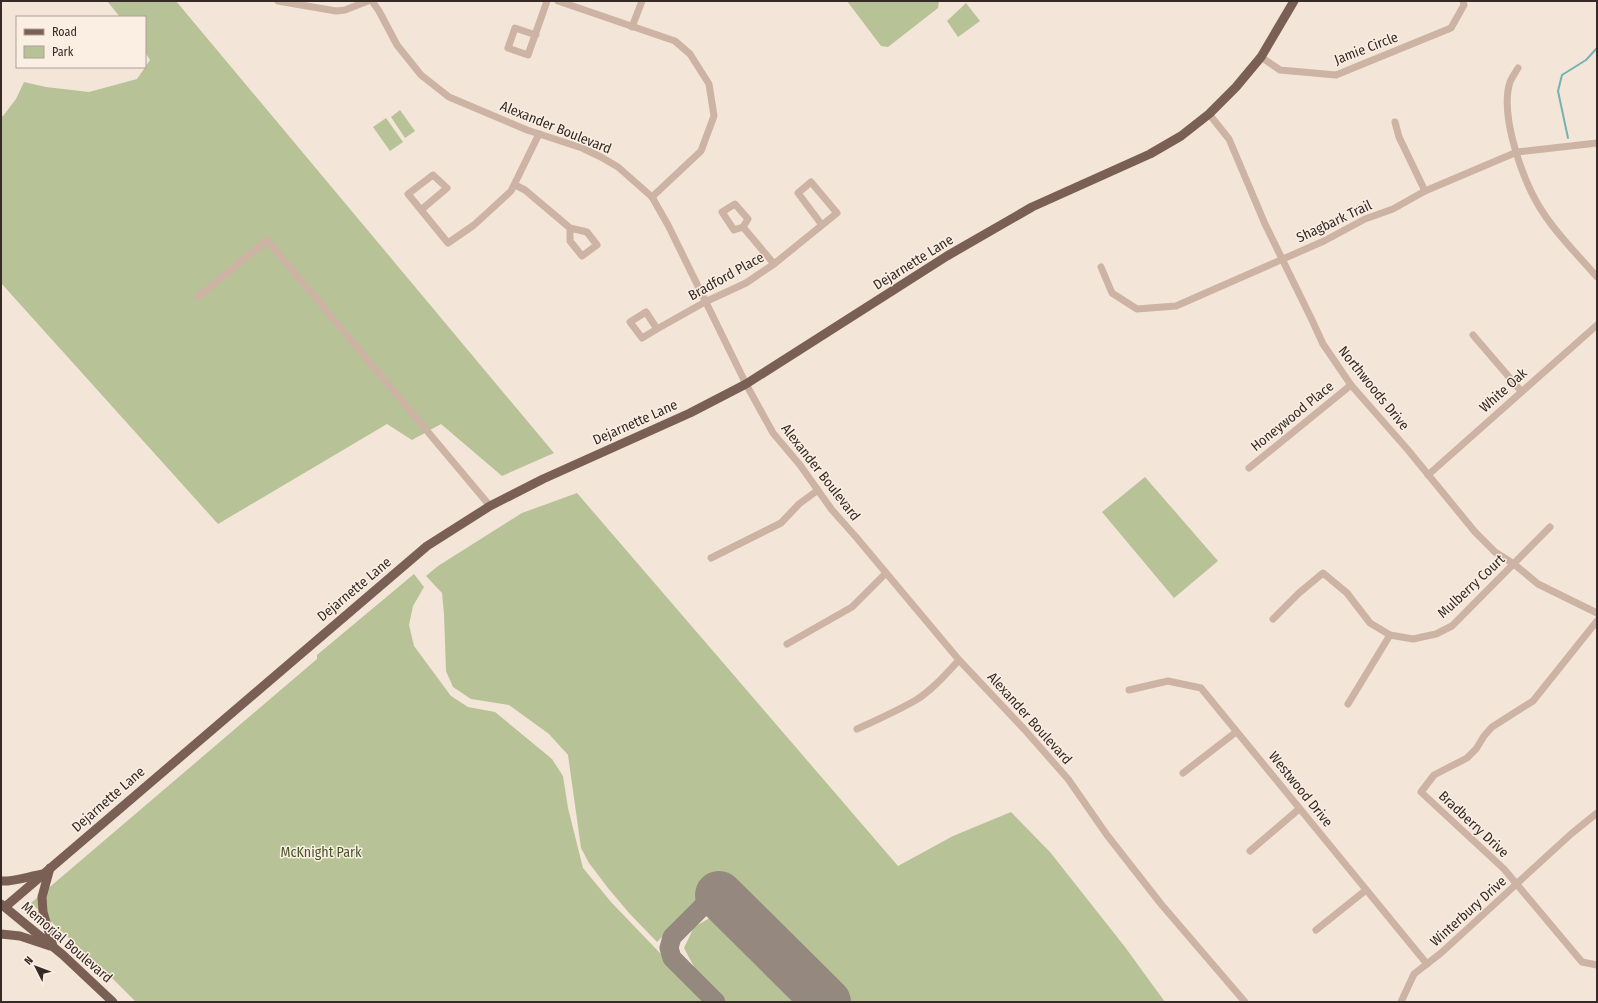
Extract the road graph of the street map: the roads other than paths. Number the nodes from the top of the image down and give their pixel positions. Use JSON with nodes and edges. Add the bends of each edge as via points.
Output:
{"nodes":[{"id":1,"x":368,"y":1,"type":"edge"},
{"id":2,"x":372,"y":1,"type":"edge"},
{"id":3,"x":548,"y":1,"type":"edge"},
{"id":4,"x":558,"y":1,"type":"edge"},
{"id":5,"x":642,"y":1,"type":"edge"},
{"id":6,"x":1294,"y":1,"type":"edge"},
{"id":7,"x":1463,"y":1,"type":"edge"},
{"id":8,"x":282,"y":2,"type":"edge"},
{"id":9,"x":308,"y":4,"type":"edge"},
{"id":10,"x":632,"y":27,"type":"junction"},
{"id":11,"x":536,"y":35,"type":"dead end"},
{"id":12,"x":1261,"y":57,"type":"junction"},
{"id":13,"x":1518,"y":68,"type":"dead end"},
{"id":14,"x":1210,"y":114,"type":"junction"},
{"id":15,"x":1395,"y":122,"type":"dead end"},
{"id":16,"x":539,"y":134,"type":"junction"},
{"id":17,"x":1597,"y":143,"type":"edge"},
{"id":18,"x":1517,"y":152,"type":"junction"},
{"id":19,"x":515,"y":185,"type":"junction"},
{"id":20,"x":1425,"y":191,"type":"junction"},
{"id":21,"x":652,"y":197,"type":"junction"},
{"id":22,"x":421,"y":210,"type":"junction"},
{"id":23,"x":822,"y":225,"type":"junction"},
{"id":24,"x":743,"y":227,"type":"dead end"},
{"id":25,"x":570,"y":228,"type":"dead end"},
{"id":26,"x":1283,"y":259,"type":"junction"},
{"id":27,"x":774,"y":264,"type":"junction"},
{"id":28,"x":1101,"y":267,"type":"dead end"},
{"id":29,"x":1597,"y":277,"type":"edge"},
{"id":30,"x":198,"y":297,"type":"dead end"},
{"id":31,"x":705,"y":302,"type":"junction"},
{"id":32,"x":1597,"y":325,"type":"edge"},
{"id":33,"x":657,"y":329,"type":"dead end"},
{"id":34,"x":1473,"y":335,"type":"dead end"},
{"id":35,"x":746,"y":384,"type":"junction"},
{"id":36,"x":1351,"y":385,"type":"junction"},
{"id":37,"x":1520,"y":391,"type":"junction"},
{"id":38,"x":1250,"y":468,"type":"dead end"},
{"id":39,"x":1428,"y":475,"type":"junction"},
{"id":40,"x":818,"y":490,"type":"junction"},
{"id":41,"x":490,"y":506,"type":"junction"},
{"id":42,"x":1550,"y":526,"type":"dead end"},
{"id":43,"x":711,"y":558,"type":"dead end"},
{"id":44,"x":1514,"y":564,"type":"junction"},
{"id":45,"x":886,"y":573,"type":"junction"},
{"id":46,"x":1597,"y":613,"type":"edge"},
{"id":47,"x":1273,"y":619,"type":"dead end"},
{"id":48,"x":1597,"y":622,"type":"edge"},
{"id":49,"x":1390,"y":635,"type":"junction"},
{"id":50,"x":787,"y":644,"type":"dead end"},
{"id":51,"x":959,"y":660,"type":"junction"},
{"id":52,"x":1129,"y":690,"type":"dead end"},
{"id":53,"x":1348,"y":704,"type":"dead end"},
{"id":54,"x":857,"y":729,"type":"dead end"},
{"id":55,"x":1236,"y":732,"type":"junction"},
{"id":56,"x":1183,"y":773,"type":"dead end"},
{"id":57,"x":1299,"y":809,"type":"junction"},
{"id":58,"x":1597,"y":812,"type":"edge"},
{"id":59,"x":1250,"y":851,"type":"dead end"},
{"id":60,"x":47,"y":871,"type":"junction"},
{"id":61,"x":1,"y":880,"type":"edge"},
{"id":62,"x":1516,"y":885,"type":"junction"},
{"id":63,"x":1366,"y":890,"type":"junction"},
{"id":64,"x":2,"y":907,"type":"edge"},
{"id":65,"x":1316,"y":930,"type":"dead end"},
{"id":66,"x":1,"y":934,"type":"edge"},
{"id":67,"x":53,"y":946,"type":"junction"},
{"id":68,"x":1427,"y":964,"type":"junction"},
{"id":69,"x":1597,"y":965,"type":"edge"},
{"id":70,"x":113,"y":1002,"type":"edge"},
{"id":71,"x":1245,"y":1002,"type":"edge"},
{"id":72,"x":1401,"y":1002,"type":"edge"}],
"edges":[{"from":1,"to":9,"type":"street","via":[[336,11]]},
{"from":2,"to":16,"type":"street","name":"Alexander Boulevard","via":[[397,45],[422,75],[449,97]]},
{"from":3,"to":11,"type":"street"},
{"from":4,"to":10,"type":"street"},
{"from":5,"to":10,"type":"street"},
{"from":6,"to":12,"type":"main road","name":"Dejarnette Lane"},
{"from":7,"to":12,"type":"street","name":"Jamie Circle","via":[[1464,5],[1451,28],[1336,75],[1280,70]]},
{"from":8,"to":9,"type":"street"},
{"from":10,"to":21,"type":"street","via":[[675,41],[690,54],[709,84],[714,116],[700,151]]},
{"from":12,"to":14,"type":"main road","name":"Dejarnette Lane"},
{"from":13,"to":18,"type":"street","via":[[1510,82],[1508,104]]},
{"from":14,"to":26,"type":"street","name":"Northwoods Drive","via":[[1229,139],[1265,224]]},
{"from":14,"to":35,"type":"main road","name":"Dejarnette Lane","via":[[1181,136],[1150,154],[1032,207],[947,256]]},
{"from":15,"to":20,"type":"street","via":[[1399,137]]},
{"from":16,"to":19,"type":"street"},
{"from":16,"to":21,"type":"street","name":"Alexander Boulevard","via":[[601,157],[618,167]]},
{"from":17,"to":18,"type":"street","name":"Shagbark Trail"},
{"from":18,"to":20,"type":"street","name":"Shagbark Trail"},
{"from":18,"to":29,"type":"street","via":[[1526,182],[1543,213],[1557,233]]},
{"from":19,"to":22,"type":"street","via":[[474,225],[448,243]]},
{"from":19,"to":25,"type":"street","via":[[525,190]]},
{"from":20,"to":26,"type":"street","name":"Shagbark Trail"},
{"from":21,"to":31,"type":"street","name":"Alexander Boulevard"},
{"from":22,"to":22,"type":"street","via":[[447,188],[433,175],[408,194]]},
{"from":23,"to":23,"type":"street","name":"Bradford Place","via":[[837,213],[811,182],[798,193]]},
{"from":23,"to":27,"type":"street","name":"Bradford Place"},
{"from":24,"to":27,"type":"street"},
{"from":26,"to":28,"type":"street","name":"Shagbark Trail","via":[[1176,306],[1137,309],[1112,294]]},
{"from":26,"to":36,"type":"street","name":"Northwoods Drive","via":[[1323,344]]},
{"from":27,"to":31,"type":"street","name":"Bradford Place","via":[[746,283]]},
{"from":30,"to":41,"type":"street","via":[[267,240]]},
{"from":31,"to":33,"type":"street","name":"Bradford Place"},
{"from":31,"to":35,"type":"street","name":"Alexander Boulevard"},
{"from":32,"to":37,"type":"street","name":"White Oak"},
{"from":34,"to":37,"type":"street"},
{"from":35,"to":40,"type":"street","name":"Alexander Boulevard","via":[[773,433]]},
{"from":35,"to":41,"type":"main road","name":"Dejarnette Lane","via":[[690,413],[543,479]]},
{"from":36,"to":38,"type":"street","name":"Honeywood Place"},
{"from":36,"to":39,"type":"street","name":"Northwoods Drive"},
{"from":37,"to":39,"type":"street","name":"White Oak"},
{"from":39,"to":44,"type":"street","name":"Northwoods Drive","via":[[1494,552]]},
{"from":40,"to":43,"type":"street","via":[[799,504],[781,523]]},
{"from":40,"to":45,"type":"street","name":"Alexander Boulevard"},
{"from":41,"to":60,"type":"main road","name":"Dejarnette Lane","via":[[427,546]]},
{"from":42,"to":44,"type":"street","name":"Mulberry Court"},
{"from":44,"to":46,"type":"street","name":"Northwoods Drive","via":[[1538,584]]},
{"from":44,"to":49,"type":"street","name":"Mulberry Court","via":[[1452,626],[1436,634],[1413,639]]},
{"from":45,"to":50,"type":"street","via":[[852,607]]},
{"from":45,"to":51,"type":"street","name":"Alexander Boulevard"},
{"from":47,"to":49,"type":"street","name":"Mulberry Court","via":[[1323,573],[1347,593],[1370,623]]},
{"from":48,"to":62,"type":"street","name":"Bradberry Drive","via":[[1533,701],[1492,727],[1467,758],[1434,775],[1421,792],[1504,870]]},
{"from":49,"to":53,"type":"street"},
{"from":51,"to":54,"type":"street","via":[[917,699]]},
{"from":51,"to":71,"type":"street","name":"Alexander Boulevard","via":[[1068,779],[1156,898]]},
{"from":52,"to":55,"type":"street","name":"Westwood Drive","via":[[1168,681],[1201,688]]},
{"from":55,"to":56,"type":"street"},
{"from":55,"to":57,"type":"street","name":"Westwood Drive"},
{"from":57,"to":59,"type":"street"},
{"from":57,"to":63,"type":"street","name":"Westwood Drive"},
{"from":58,"to":62,"type":"street","name":"Winterbury Drive"},
{"from":60,"to":61,"type":"main road","via":[[15,880]]},
{"from":60,"to":64,"type":"main road","name":"Dejarnette Lane"},
{"from":60,"to":67,"type":"main road","via":[[42,897],[43,912]]},
{"from":62,"to":68,"type":"street","name":"Winterbury Drive"},
{"from":62,"to":69,"type":"street","name":"Bradberry Drive","via":[[1582,962]]},
{"from":63,"to":65,"type":"street"},
{"from":63,"to":68,"type":"street","name":"Westwood Drive"},
{"from":64,"to":67,"type":"main road","name":"Memorial Boulevard"},
{"from":66,"to":67,"type":"main road","via":[[20,936]]},
{"from":67,"to":70,"type":"main road","name":"Memorial Boulevard"},
{"from":68,"to":72,"type":"street","name":"Winterbury Drive","via":[[1414,974]]}]}
